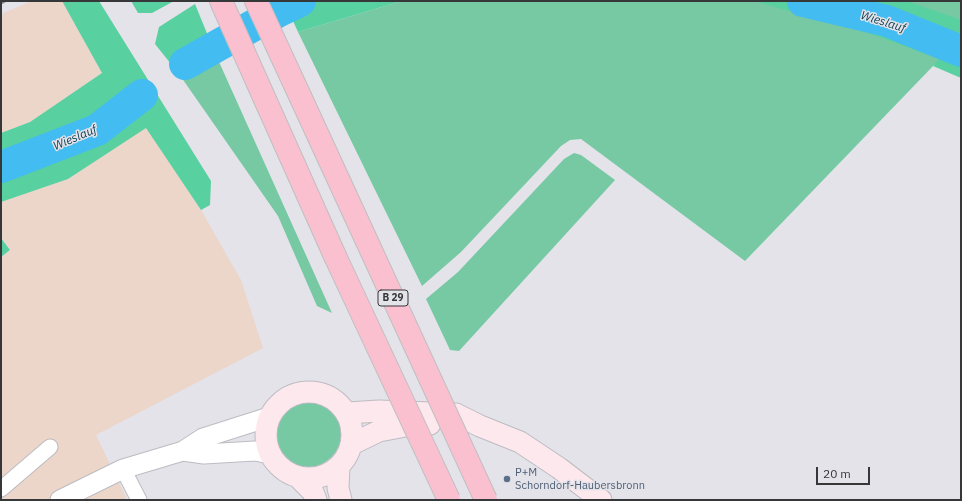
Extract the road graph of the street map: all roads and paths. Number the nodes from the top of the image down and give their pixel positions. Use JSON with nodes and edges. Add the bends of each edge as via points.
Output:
{"nodes":[{"id":1,"x":221,"y":1,"type":"edge"},
{"id":2,"x":256,"y":1,"type":"edge"},
{"id":3,"x":347,"y":413,"type":"junction"},
{"id":4,"x":269,"y":417,"type":"junction"},
{"id":5,"x":480,"y":426,"type":"junction"},
{"id":6,"x":352,"y":444,"type":"junction"},
{"id":7,"x":50,"y":447,"type":"dead end"},
{"id":8,"x":183,"y":451,"type":"junction"},
{"id":9,"x":270,"y":454,"type":"junction"},
{"id":10,"x":339,"y":467,"type":"junction"},
{"id":11,"x":123,"y":469,"type":"junction"},
{"id":12,"x":298,"y":477,"type":"junction"},
{"id":13,"x":1,"y":489,"type":"edge"},
{"id":14,"x":60,"y":500,"type":"edge"},
{"id":15,"x":139,"y":500,"type":"edge"},
{"id":16,"x":316,"y":500,"type":"edge"},
{"id":17,"x":341,"y":500,"type":"edge"},
{"id":18,"x":449,"y":500,"type":"edge"},
{"id":19,"x":486,"y":500,"type":"edge"},
{"id":20,"x":601,"y":500,"type":"edge"}],
"edges":[{"from":1,"to":18,"type":"highway","bridge":true,"via":[[335,256]]},
{"from":2,"to":19,"type":"highway","number":"B 29","bridge":true},
{"from":3,"to":4,"type":"main road","via":[[336,400],[326,394],[311,391],[288,396],[276,406]]},
{"from":3,"to":5,"type":"main road","via":[[379,411],[456,414]]},
{"from":3,"to":6,"type":"main road","via":[[353,430]]},
{"from":4,"to":8,"type":"street","via":[[203,438]]},
{"from":4,"to":9,"type":"main road","via":[[266,443]]},
{"from":5,"to":6,"type":"main road","via":[[416,424],[379,431]]},
{"from":5,"to":20,"type":"main road","via":[[520,442]]},
{"from":6,"to":10,"type":"main road","via":[[346,459]]},
{"from":7,"to":13,"type":"street"},
{"from":8,"to":9,"type":"street","via":[[204,454],[255,450]]},
{"from":8,"to":11,"type":"street"},
{"from":9,"to":12,"type":"main road","via":[[277,464]]},
{"from":10,"to":12,"type":"main road","via":[[325,476],[309,479]]},
{"from":10,"to":17,"type":"main road","via":[[338,488]]},
{"from":11,"to":14,"type":"street"},
{"from":11,"to":15,"type":"street"},
{"from":12,"to":16,"type":"main road"}]}
